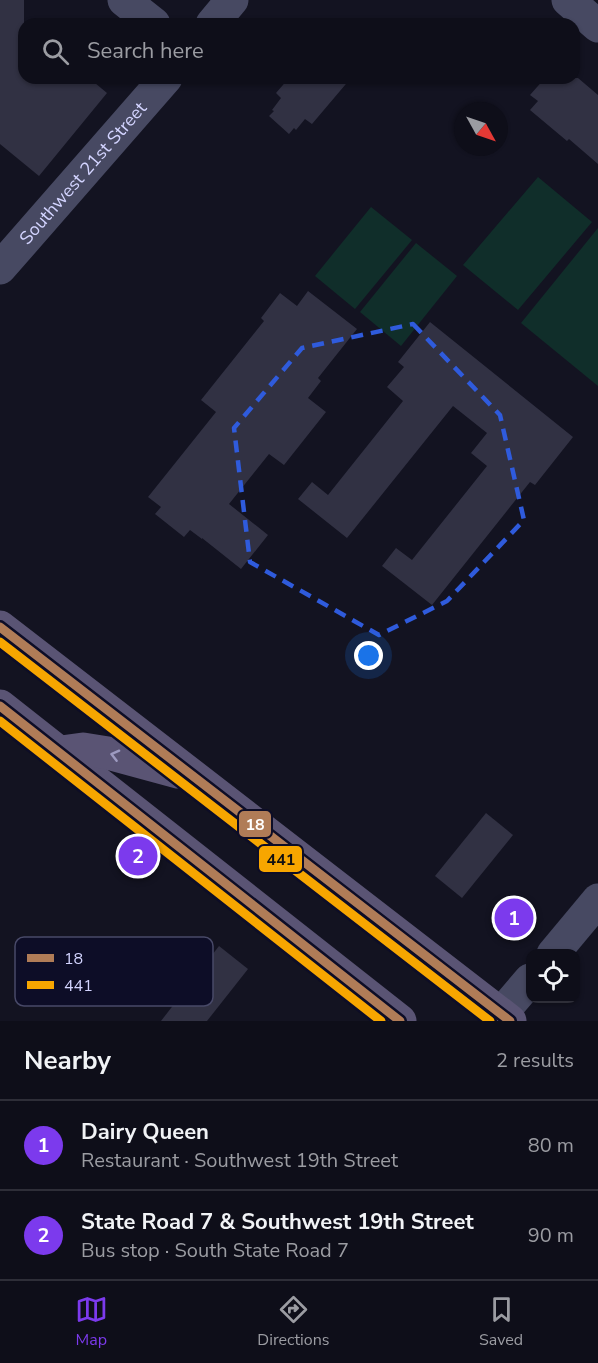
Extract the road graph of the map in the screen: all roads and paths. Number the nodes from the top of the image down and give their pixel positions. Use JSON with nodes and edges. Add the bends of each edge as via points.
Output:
{"nodes":[{"id":1,"x":124,"y":0,"type":"edge"},
{"id":2,"x":232,"y":0,"type":"edge"},
{"id":3,"x":568,"y":0,"type":"edge"},
{"id":4,"x":146,"y":18,"type":"edge"},
{"id":5,"x":217,"y":18,"type":"edge"},
{"id":6,"x":598,"y":26,"type":"edge"},
{"id":7,"x":161,"y":84,"type":"edge"},
{"id":8,"x":0,"y":268,"type":"edge"},
{"id":9,"x":0,"y":627,"type":"edge"},
{"id":10,"x":0,"y":706,"type":"edge"},
{"id":11,"x":61,"y":753,"type":"junction"},
{"id":12,"x":192,"y":775,"type":"junction"},
{"id":13,"x":598,"y":900,"type":"edge"},
{"id":14,"x":556,"y":949,"type":"edge"},
{"id":15,"x":526,"y":988,"type":"edge"},
{"id":16,"x":506,"y":1018,"type":"edge"},
{"id":17,"x":400,"y":1021,"type":"edge"}],
"edges":[{"from":1,"to":4,"type":"street"},
{"from":2,"to":5,"type":"street"},
{"from":3,"to":6,"type":"street"},
{"from":7,"to":8,"type":"street","name":"Southwest 21st Street"},
{"from":9,"to":12,"type":"main road"},
{"from":10,"to":11,"type":"main road"},
{"from":12,"to":11,"type":"main road","one_way":true,"via":[[108,753],[83,749]]},
{"from":11,"to":17,"type":"main road"},
{"from":12,"to":16,"type":"main road"},
{"from":13,"to":14,"type":"street"},
{"from":15,"to":16,"type":"street"}]}
